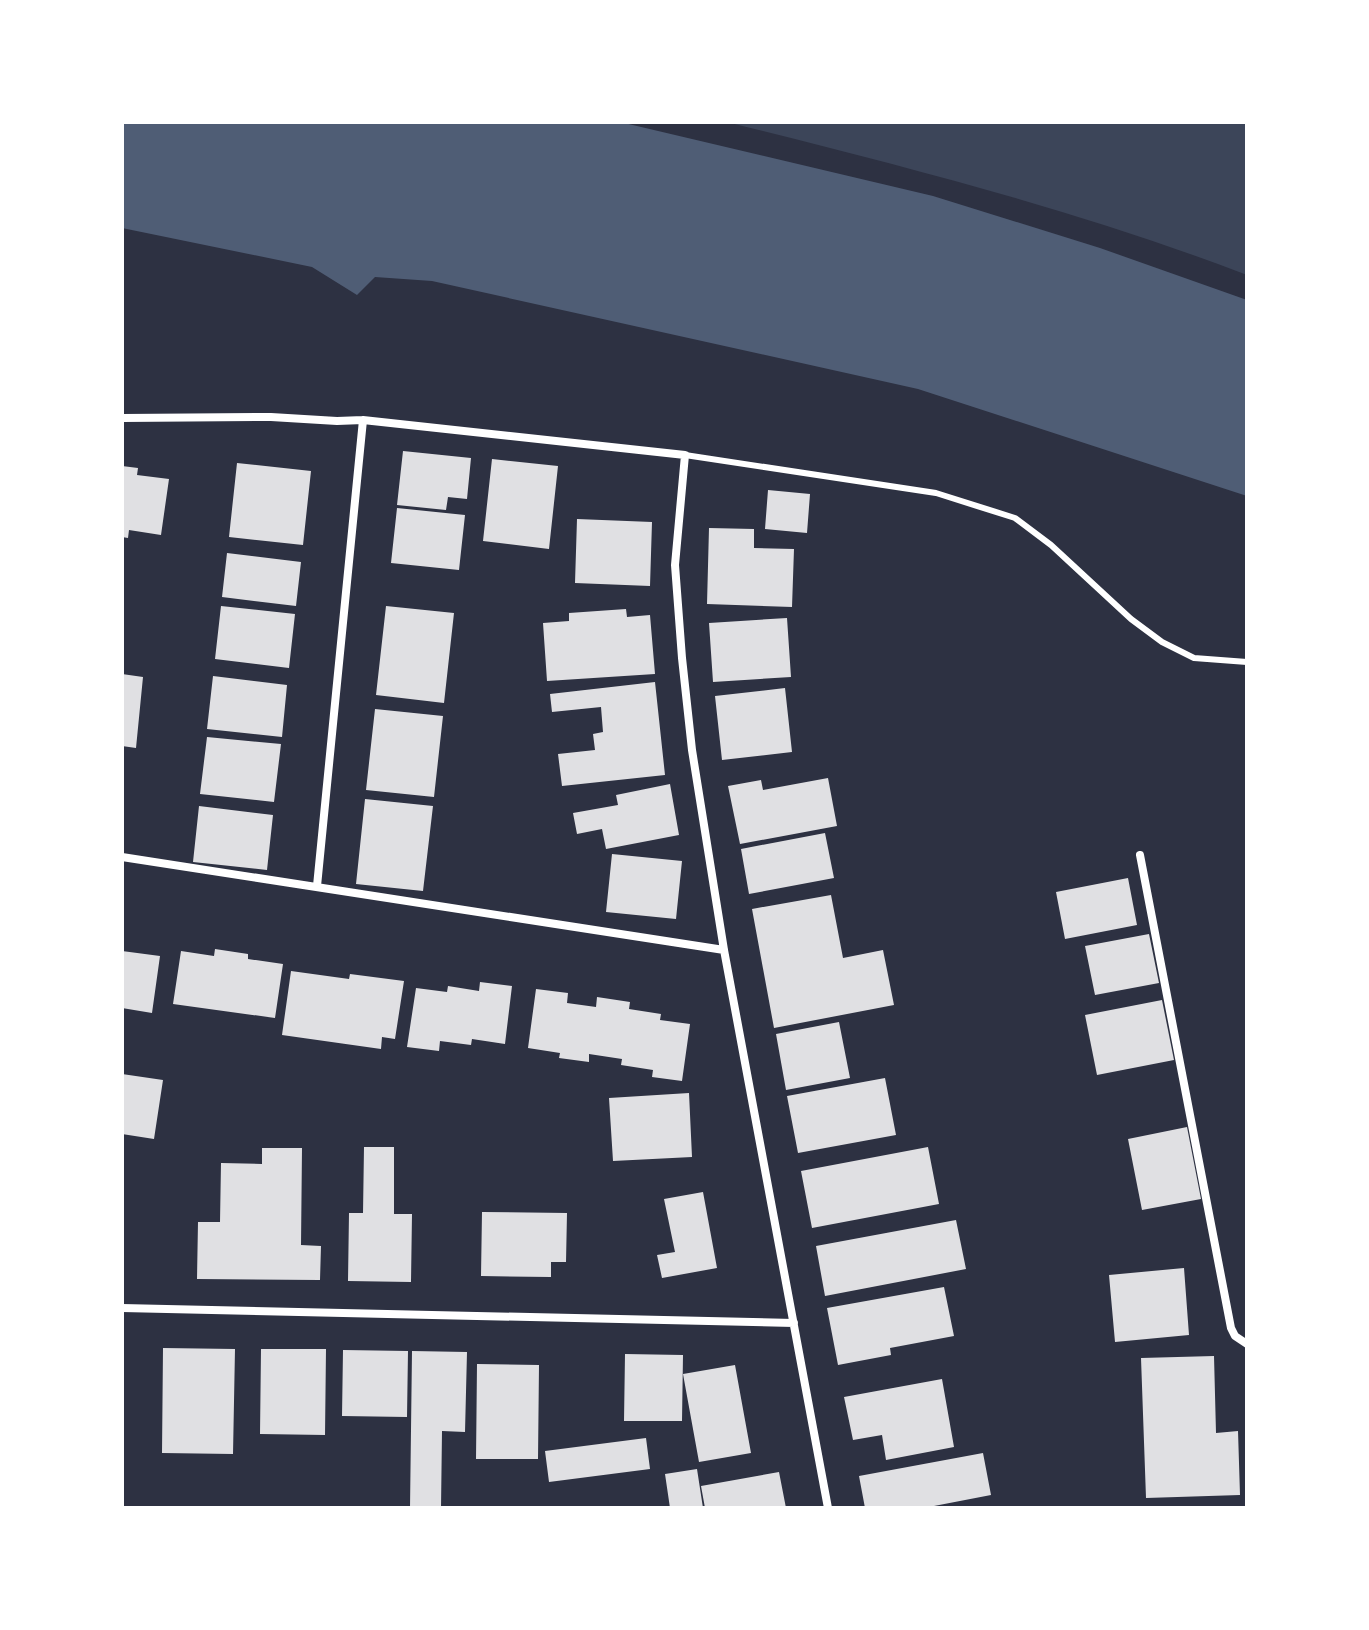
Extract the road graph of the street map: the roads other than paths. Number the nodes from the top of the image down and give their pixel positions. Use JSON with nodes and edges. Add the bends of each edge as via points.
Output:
{"nodes":[{"id":1,"x":122,"y":418,"type":"edge"},
{"id":2,"x":363,"y":420,"type":"junction"},
{"id":3,"x":685,"y":455,"type":"junction"},
{"id":4,"x":1247,"y":662,"type":"edge"},
{"id":5,"x":1140,"y":855,"type":"dead end"},
{"id":6,"x":122,"y":857,"type":"edge"},
{"id":7,"x":317,"y":886,"type":"junction"},
{"id":8,"x":724,"y":950,"type":"junction"},
{"id":9,"x":122,"y":1308,"type":"edge"},
{"id":10,"x":794,"y":1323,"type":"junction"},
{"id":11,"x":1247,"y":1344,"type":"edge"},
{"id":12,"x":828,"y":1508,"type":"edge"}],
"edges":[{"from":1,"to":2,"type":"street"},
{"from":2,"to":3,"type":"street"},
{"from":2,"to":7,"type":"street"},
{"from":3,"to":4,"type":"lane","via":[[936,493],[1015,518],[1162,642],[1194,658]]},
{"from":3,"to":8,"type":"street","via":[[675,565],[682,658]]},
{"from":5,"to":11,"type":"street","via":[[1231,1328]]},
{"from":6,"to":7,"type":"street"},
{"from":7,"to":8,"type":"street"},
{"from":8,"to":10,"type":"street"},
{"from":9,"to":10,"type":"street"},
{"from":10,"to":12,"type":"street"}]}
